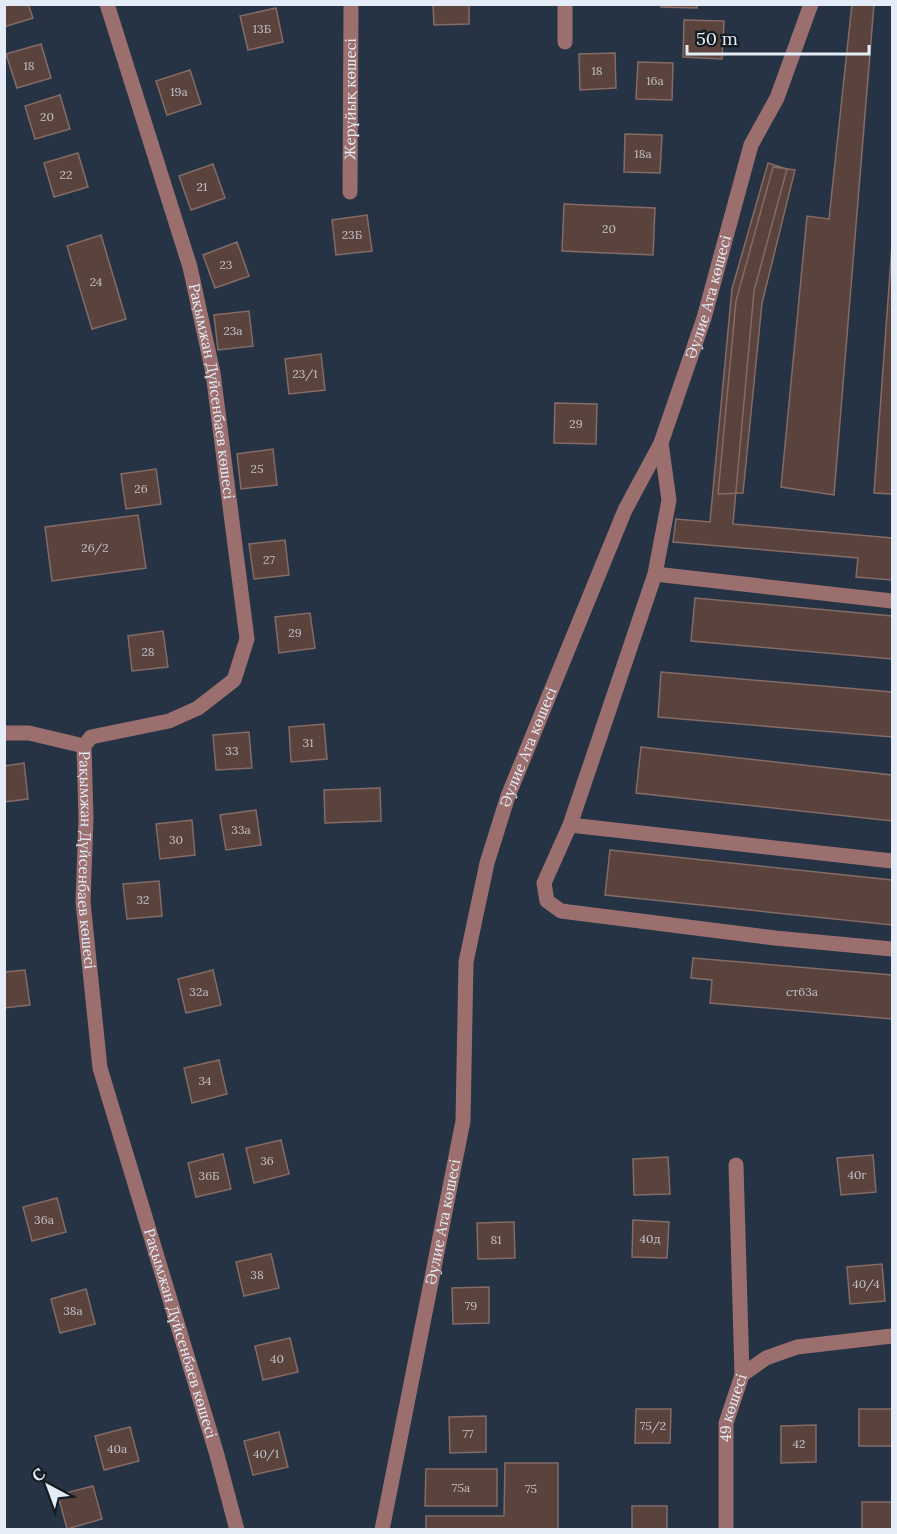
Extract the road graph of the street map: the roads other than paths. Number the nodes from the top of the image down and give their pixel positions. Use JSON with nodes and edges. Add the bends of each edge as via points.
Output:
{"nodes":[{"id":1,"x":107,"y":4,"type":"edge"},
{"id":2,"x":351,"y":4,"type":"edge"},
{"id":3,"x":565,"y":4,"type":"edge"},
{"id":4,"x":811,"y":4,"type":"edge"},
{"id":5,"x":565,"y":42,"type":"dead end"},
{"id":6,"x":350,"y":192,"type":"dead end"},
{"id":7,"x":661,"y":443,"type":"junction"},
{"id":8,"x":655,"y":574,"type":"junction"},
{"id":9,"x":892,"y":601,"type":"edge"},
{"id":10,"x":4,"y":733,"type":"edge"},
{"id":11,"x":84,"y":746,"type":"junction"},
{"id":12,"x":570,"y":825,"type":"junction"},
{"id":13,"x":892,"y":861,"type":"edge"},
{"id":14,"x":892,"y":950,"type":"edge"},
{"id":15,"x":736,"y":1165,"type":"dead end"},
{"id":16,"x":892,"y":1336,"type":"edge"},
{"id":17,"x":742,"y":1375,"type":"junction"},
{"id":18,"x":237,"y":1530,"type":"edge"},
{"id":19,"x":382,"y":1530,"type":"edge"},
{"id":20,"x":726,"y":1530,"type":"edge"}],
"edges":[{"from":1,"to":11,"type":"street","name":"Рақымжан Дүйсенбаев көшесі","via":[[190,267],[213,373],[247,639],[234,680],[198,708],[169,721],[91,737]]},
{"from":2,"to":6,"type":"street","name":"Жерұйық көшесі"},
{"from":3,"to":5,"type":"street"},
{"from":4,"to":7,"type":"street","name":"Әулие Ата көшесі","via":[[777,98],[751,145],[704,318]]},
{"from":7,"to":8,"type":"street","via":[[669,500]]},
{"from":7,"to":19,"type":"street","name":"Әулие Ата көшесі","via":[[626,510],[508,796],[487,863],[466,962],[463,1121]]},
{"from":8,"to":9,"type":"street"},
{"from":8,"to":12,"type":"street"},
{"from":10,"to":11,"type":"street","via":[[29,733]]},
{"from":11,"to":18,"type":"street","name":"Рақымжан Дүйсенбаев көшесі","via":[[83,902],[100,1068]]},
{"from":12,"to":13,"type":"street"},
{"from":12,"to":14,"type":"street","via":[[544,883],[547,901],[561,911]]},
{"from":15,"to":17,"type":"street"},
{"from":16,"to":17,"type":"street","name":"49 көшесі","via":[[797,1347],[766,1358]]},
{"from":17,"to":20,"type":"street","name":"49 көшесі","via":[[726,1423]]}]}
